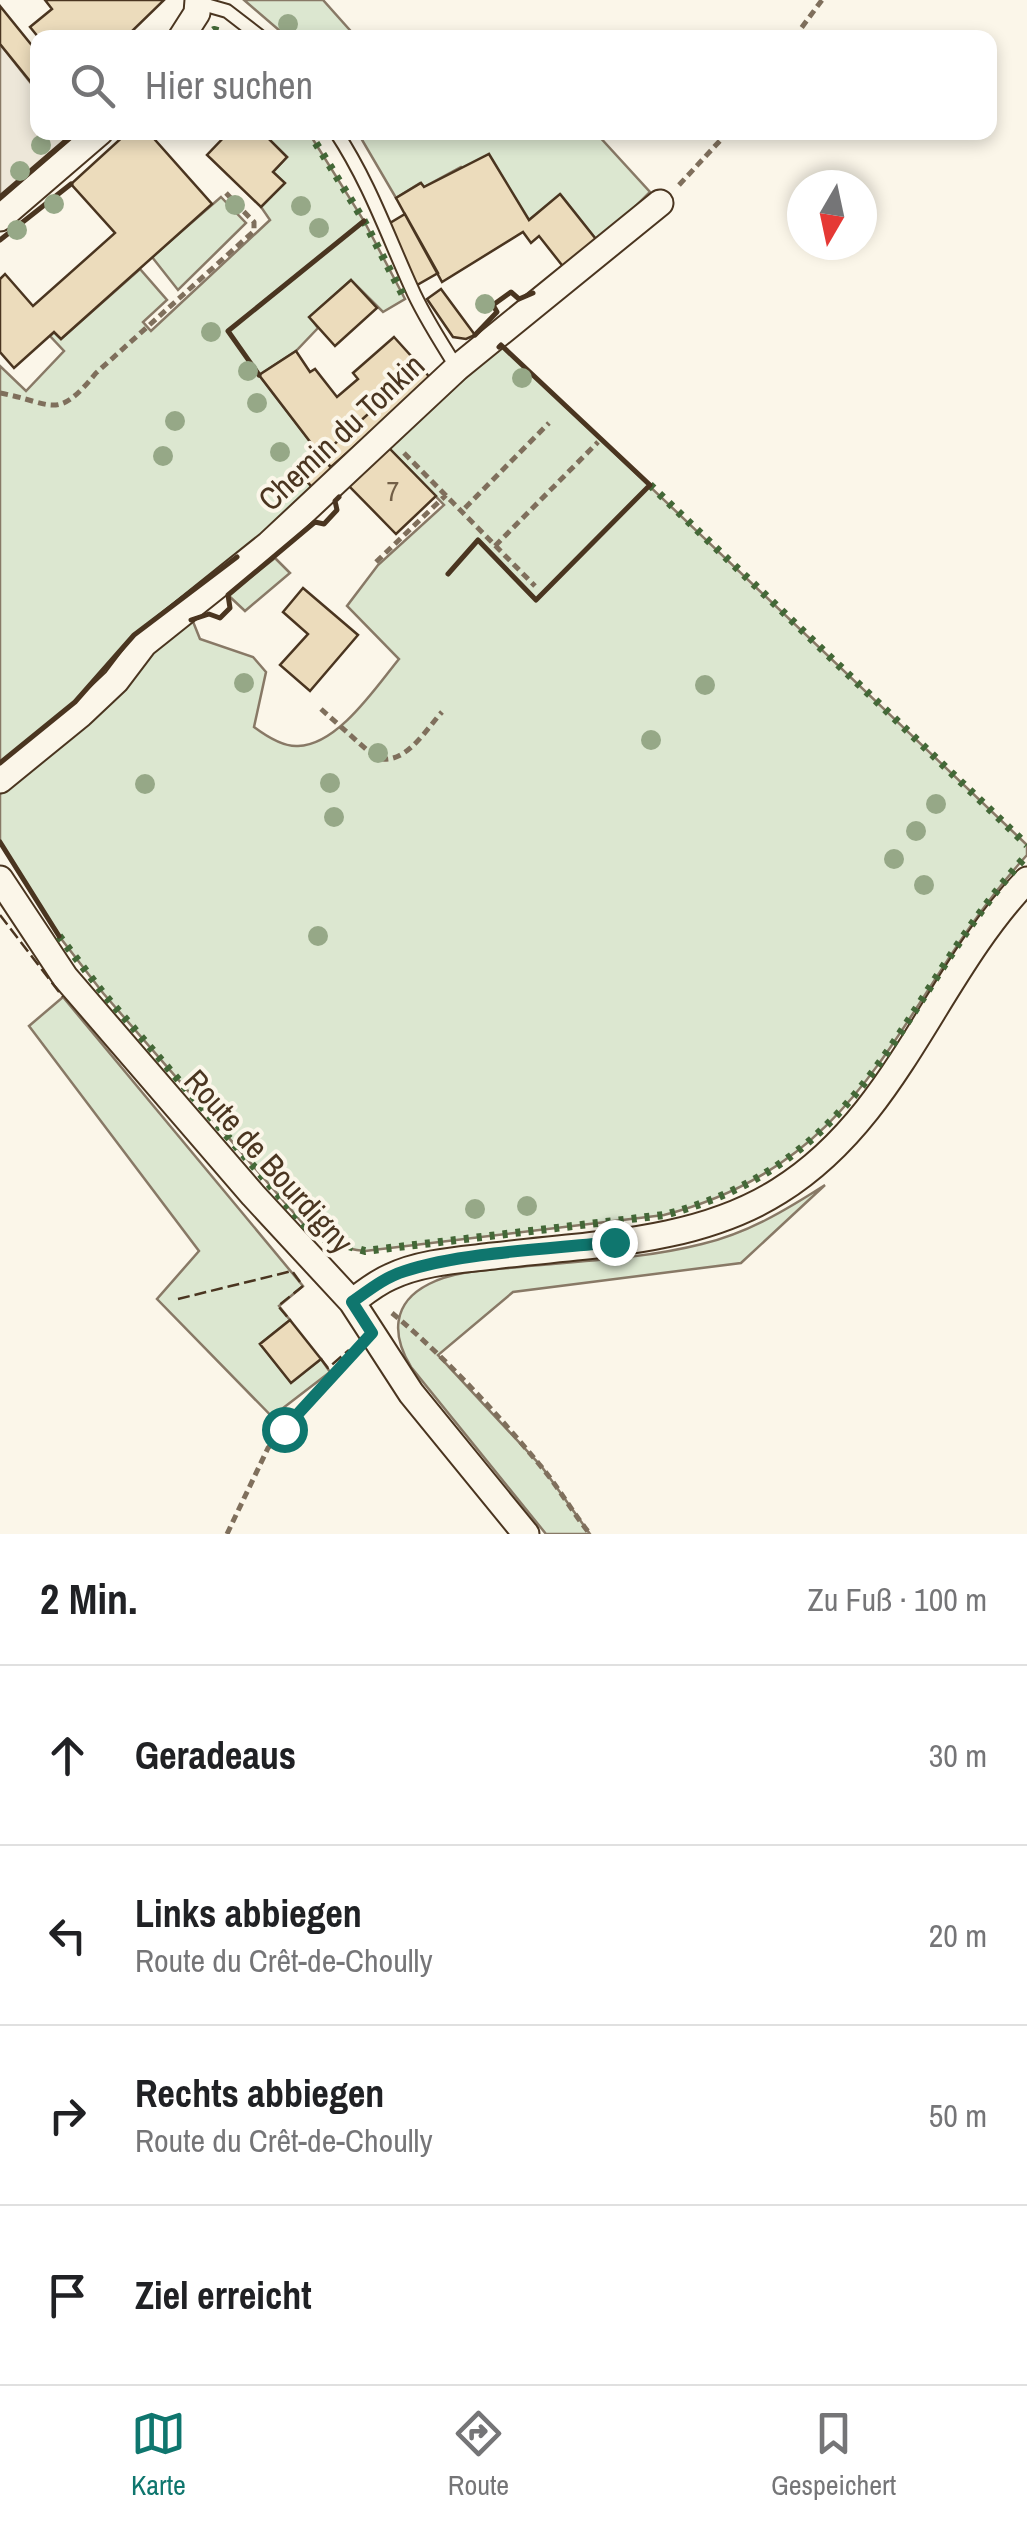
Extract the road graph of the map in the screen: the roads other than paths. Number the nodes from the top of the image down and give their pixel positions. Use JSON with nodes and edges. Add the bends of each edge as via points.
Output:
{"nodes":[{"id":1,"x":199,"y":2,"type":"edge"},
{"id":2,"x":187,"y":30,"type":"edge"},
{"id":3,"x":252,"y":30,"type":"edge"},
{"id":4,"x":91,"y":140,"type":"edge"},
{"id":5,"x":341,"y":140,"type":"edge"},
{"id":6,"x":660,"y":203,"type":"road end"},
{"id":7,"x":0,"y":218,"type":"edge"},
{"id":8,"x":457,"y":368,"type":"junction"},
{"id":9,"x":0,"y":780,"type":"edge"},
{"id":10,"x":0,"y":880,"type":"edge"},
{"id":11,"x":1027,"y":880,"type":"edge"},
{"id":12,"x":360,"y":1297,"type":"junction"},
{"id":13,"x":526,"y":1534,"type":"edge"}],
"edges":[{"from":1,"to":2,"type":"street"},
{"from":1,"to":3,"type":"lane","via":[[227,11]]},
{"from":4,"to":7,"type":"street"},
{"from":5,"to":8,"type":"lane","via":[[384,218],[419,305]]},
{"from":6,"to":8,"type":"street","name":"Chemin du Tonkin"},
{"from":8,"to":9,"type":"street","name":"Chemin du Tonkin"},
{"from":10,"to":12,"type":"street","name":"Route de Bourdigny","via":[[66,977],[253,1195]]},
{"from":11,"to":12,"type":"street","via":[[864,1118],[780,1191],[697,1228],[441,1263],[407,1270]]},
{"from":12,"to":13,"type":"street","name":"Route de Bourdigny","via":[[372,1333],[412,1393]]}]}
